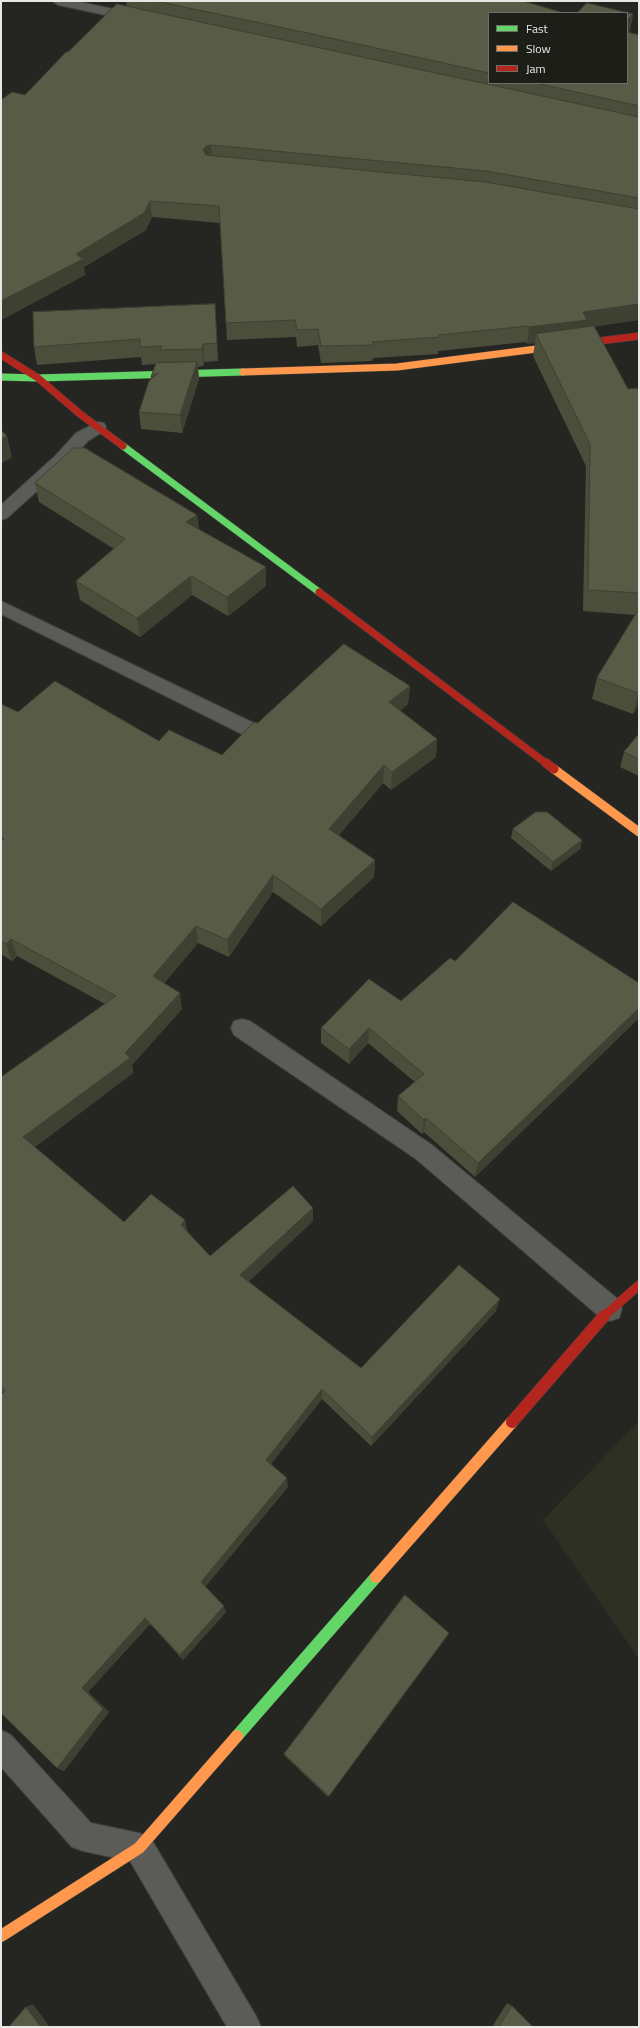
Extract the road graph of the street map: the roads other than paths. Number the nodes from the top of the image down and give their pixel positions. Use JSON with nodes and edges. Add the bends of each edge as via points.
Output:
{"nodes":[{"id":1,"x":58,"y":1,"type":"edge"},
{"id":2,"x":152,"y":21,"type":"edge"},
{"id":3,"x":639,"y":336,"type":"edge"},
{"id":4,"x":1,"y":355,"type":"edge"},
{"id":5,"x":1,"y":377,"type":"edge"},
{"id":6,"x":38,"y":378,"type":"junction"},
{"id":7,"x":98,"y":427,"type":"junction"},
{"id":8,"x":1,"y":514,"type":"edge"},
{"id":9,"x":1,"y":607,"type":"edge"},
{"id":10,"x":255,"y":732,"type":"edge"},
{"id":11,"x":639,"y":832,"type":"edge"},
{"id":12,"x":242,"y":1028,"type":"dead end"},
{"id":13,"x":639,"y":1285,"type":"edge"},
{"id":14,"x":610,"y":1309,"type":"junction"},
{"id":15,"x":1,"y":1745,"type":"edge"},
{"id":16,"x":139,"y":1848,"type":"junction"},
{"id":17,"x":1,"y":1936,"type":"edge"},
{"id":18,"x":245,"y":2027,"type":"edge"}],
"edges":[{"from":1,"to":2,"type":"street"},
{"from":3,"to":6,"type":"street","via":[[397,367],[268,373]]},
{"from":4,"to":6,"type":"street"},
{"from":5,"to":6,"type":"street"},
{"from":6,"to":7,"type":"street"},
{"from":7,"to":8,"type":"street","via":[[82,437],[61,460]]},
{"from":7,"to":11,"type":"street"},
{"from":9,"to":10,"type":"street"},
{"from":12,"to":14,"type":"street","via":[[424,1152]]},
{"from":13,"to":14,"type":"street"},
{"from":14,"to":16,"type":"street"},
{"from":15,"to":16,"type":"street","via":[[84,1836]]},
{"from":16,"to":17,"type":"street"},
{"from":16,"to":18,"type":"street"}]}
